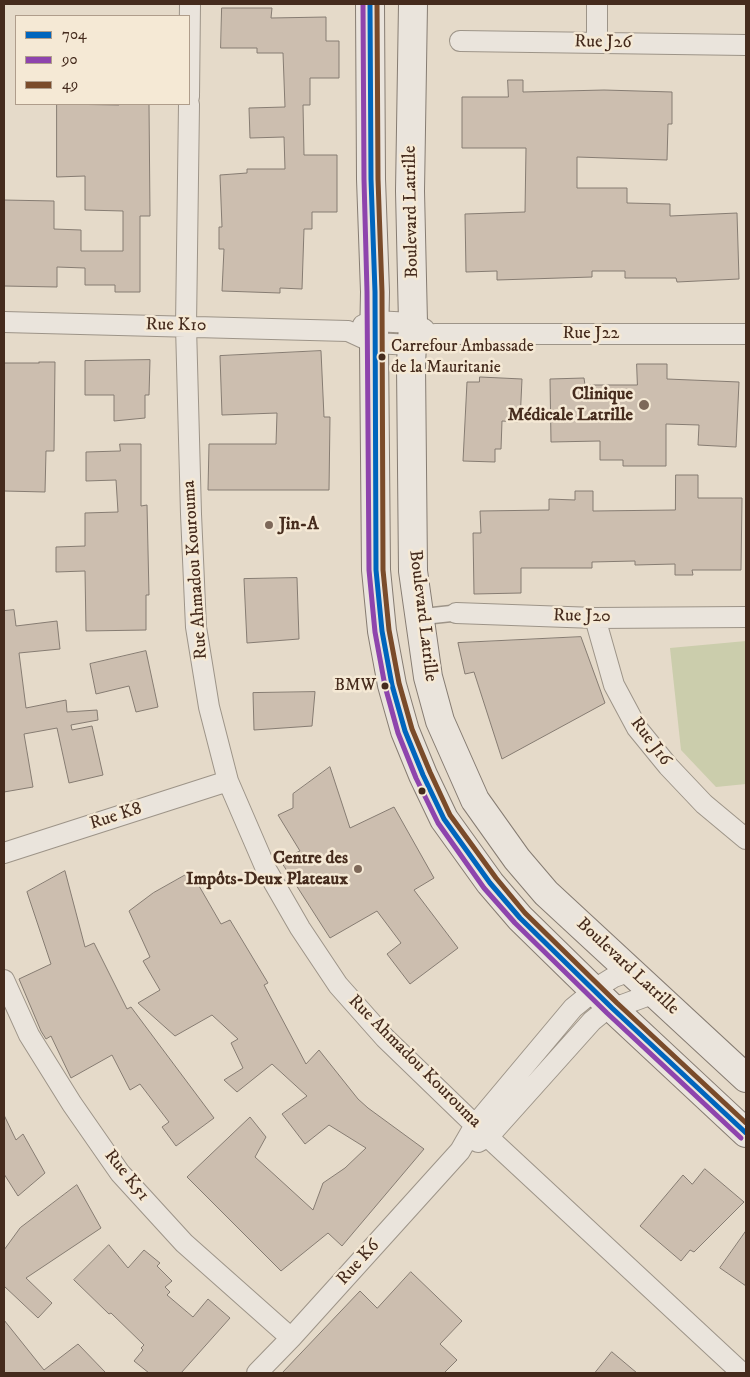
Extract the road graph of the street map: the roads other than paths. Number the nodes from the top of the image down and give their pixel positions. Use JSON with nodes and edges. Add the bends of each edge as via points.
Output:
{"nodes":[{"id":1,"x":370,"y":4,"type":"edge"},
{"id":2,"x":413,"y":4,"type":"edge"},
{"id":3,"x":597,"y":4,"type":"edge"},
{"id":4,"x":460,"y":41,"type":"dead end"},
{"id":5,"x":597,"y":43,"type":"junction"},
{"id":6,"x":746,"y":44,"type":"edge"},
{"id":7,"x":189,"y":105,"type":"edge"},
{"id":8,"x":4,"y":322,"type":"edge"},
{"id":9,"x":186,"y":326,"type":"junction"},
{"id":10,"x":348,"y":331,"type":"joint"},
{"id":11,"x":374,"y":332,"type":"junction"},
{"id":12,"x":420,"y":334,"type":"junction"},
{"id":13,"x":746,"y":334,"type":"edge"},
{"id":14,"x":456,"y":613,"type":"joint"},
{"id":15,"x":419,"y":617,"type":"junction"},
{"id":16,"x":746,"y":617,"type":"edge"},
{"id":17,"x":595,"y":618,"type":"junction"},
{"id":18,"x":228,"y":781,"type":"junction"},
{"id":19,"x":746,"y":839,"type":"edge"},
{"id":20,"x":4,"y":853,"type":"edge"},
{"id":21,"x":632,"y":972,"type":"junction"},
{"id":22,"x":4,"y":980,"type":"edge"},
{"id":23,"x":655,"y":994,"type":"junction"},
{"id":24,"x":602,"y":999,"type":"junction"},
{"id":25,"x":746,"y":1078,"type":"edge"},
{"id":26,"x":482,"y":1131,"type":"junction"},
{"id":27,"x":746,"y":1133,"type":"edge"},
{"id":28,"x":291,"y":1338,"type":"junction"},
{"id":29,"x":257,"y":1373,"type":"edge"},
{"id":30,"x":742,"y":1373,"type":"edge"}],
"edges":[{"from":1,"to":11,"type":"main road"},
{"from":2,"to":12,"type":"main road","name":"Boulevard Latrille","via":[[410,191]]},
{"from":3,"to":5,"type":"street"},
{"from":4,"to":5,"type":"street","name":"Rue J26"},
{"from":5,"to":6,"type":"street","name":"Rue J26"},
{"from":7,"to":9,"type":"street","name":"Rue Ahmadou Kourouma"},
{"from":8,"to":9,"type":"street","name":"Rue K10"},
{"from":9,"to":10,"type":"street","name":"Rue K10"},
{"from":9,"to":18,"type":"street","name":"Rue Ahmadou Kourouma","via":[[196,627],[209,707]]},
{"from":10,"to":11,"type":"street","name":"Rue J22"},
{"from":11,"to":12,"type":"street","name":"Rue J22"},
{"from":11,"to":24,"type":"main road","via":[[376,570],[392,686],[406,731],[444,819],[468,855],[520,918]]},
{"from":12,"to":13,"type":"street","name":"Rue J22"},
{"from":12,"to":15,"type":"main road","name":"Boulevard Latrille","via":[[412,571]]},
{"from":14,"to":15,"type":"street","name":"Rue J20"},
{"from":14,"to":17,"type":"street","name":"Rue J20"},
{"from":15,"to":21,"type":"main road","name":"Boulevard Latrille","via":[[428,676],[440,722],[475,800],[546,893]]},
{"from":16,"to":17,"type":"street","name":"Rue J20"},
{"from":17,"to":19,"type":"street","name":"Rue J16","via":[[614,685],[636,728],[704,804]]},
{"from":18,"to":20,"type":"street","name":"Rue K8"},
{"from":18,"to":26,"type":"street","name":"Rue Ahmadou Kourouma","via":[[266,869],[338,985],[384,1038]]},
{"from":21,"to":23,"type":"main road","name":"Boulevard Latrille"},
{"from":21,"to":24,"type":"street","name":"Rue K6","via":[[614,977]]},
{"from":22,"to":28,"type":"street","name":"Rue K51","via":[[29,1035],[120,1173],[184,1243]]},
{"from":23,"to":24,"type":"street","name":"Rue K6"},
{"from":23,"to":25,"type":"main road","name":"Boulevard Latrille"},
{"from":24,"to":26,"type":"street","name":"Rue K6","via":[[574,1008]]},
{"from":24,"to":27,"type":"main road"},
{"from":26,"to":28,"type":"street","name":"Rue K6","via":[[460,1151]]},
{"from":26,"to":30,"type":"street","name":"Rue Ahmadou Kourouma"},
{"from":28,"to":29,"type":"street","name":"Rue K6"}]}
